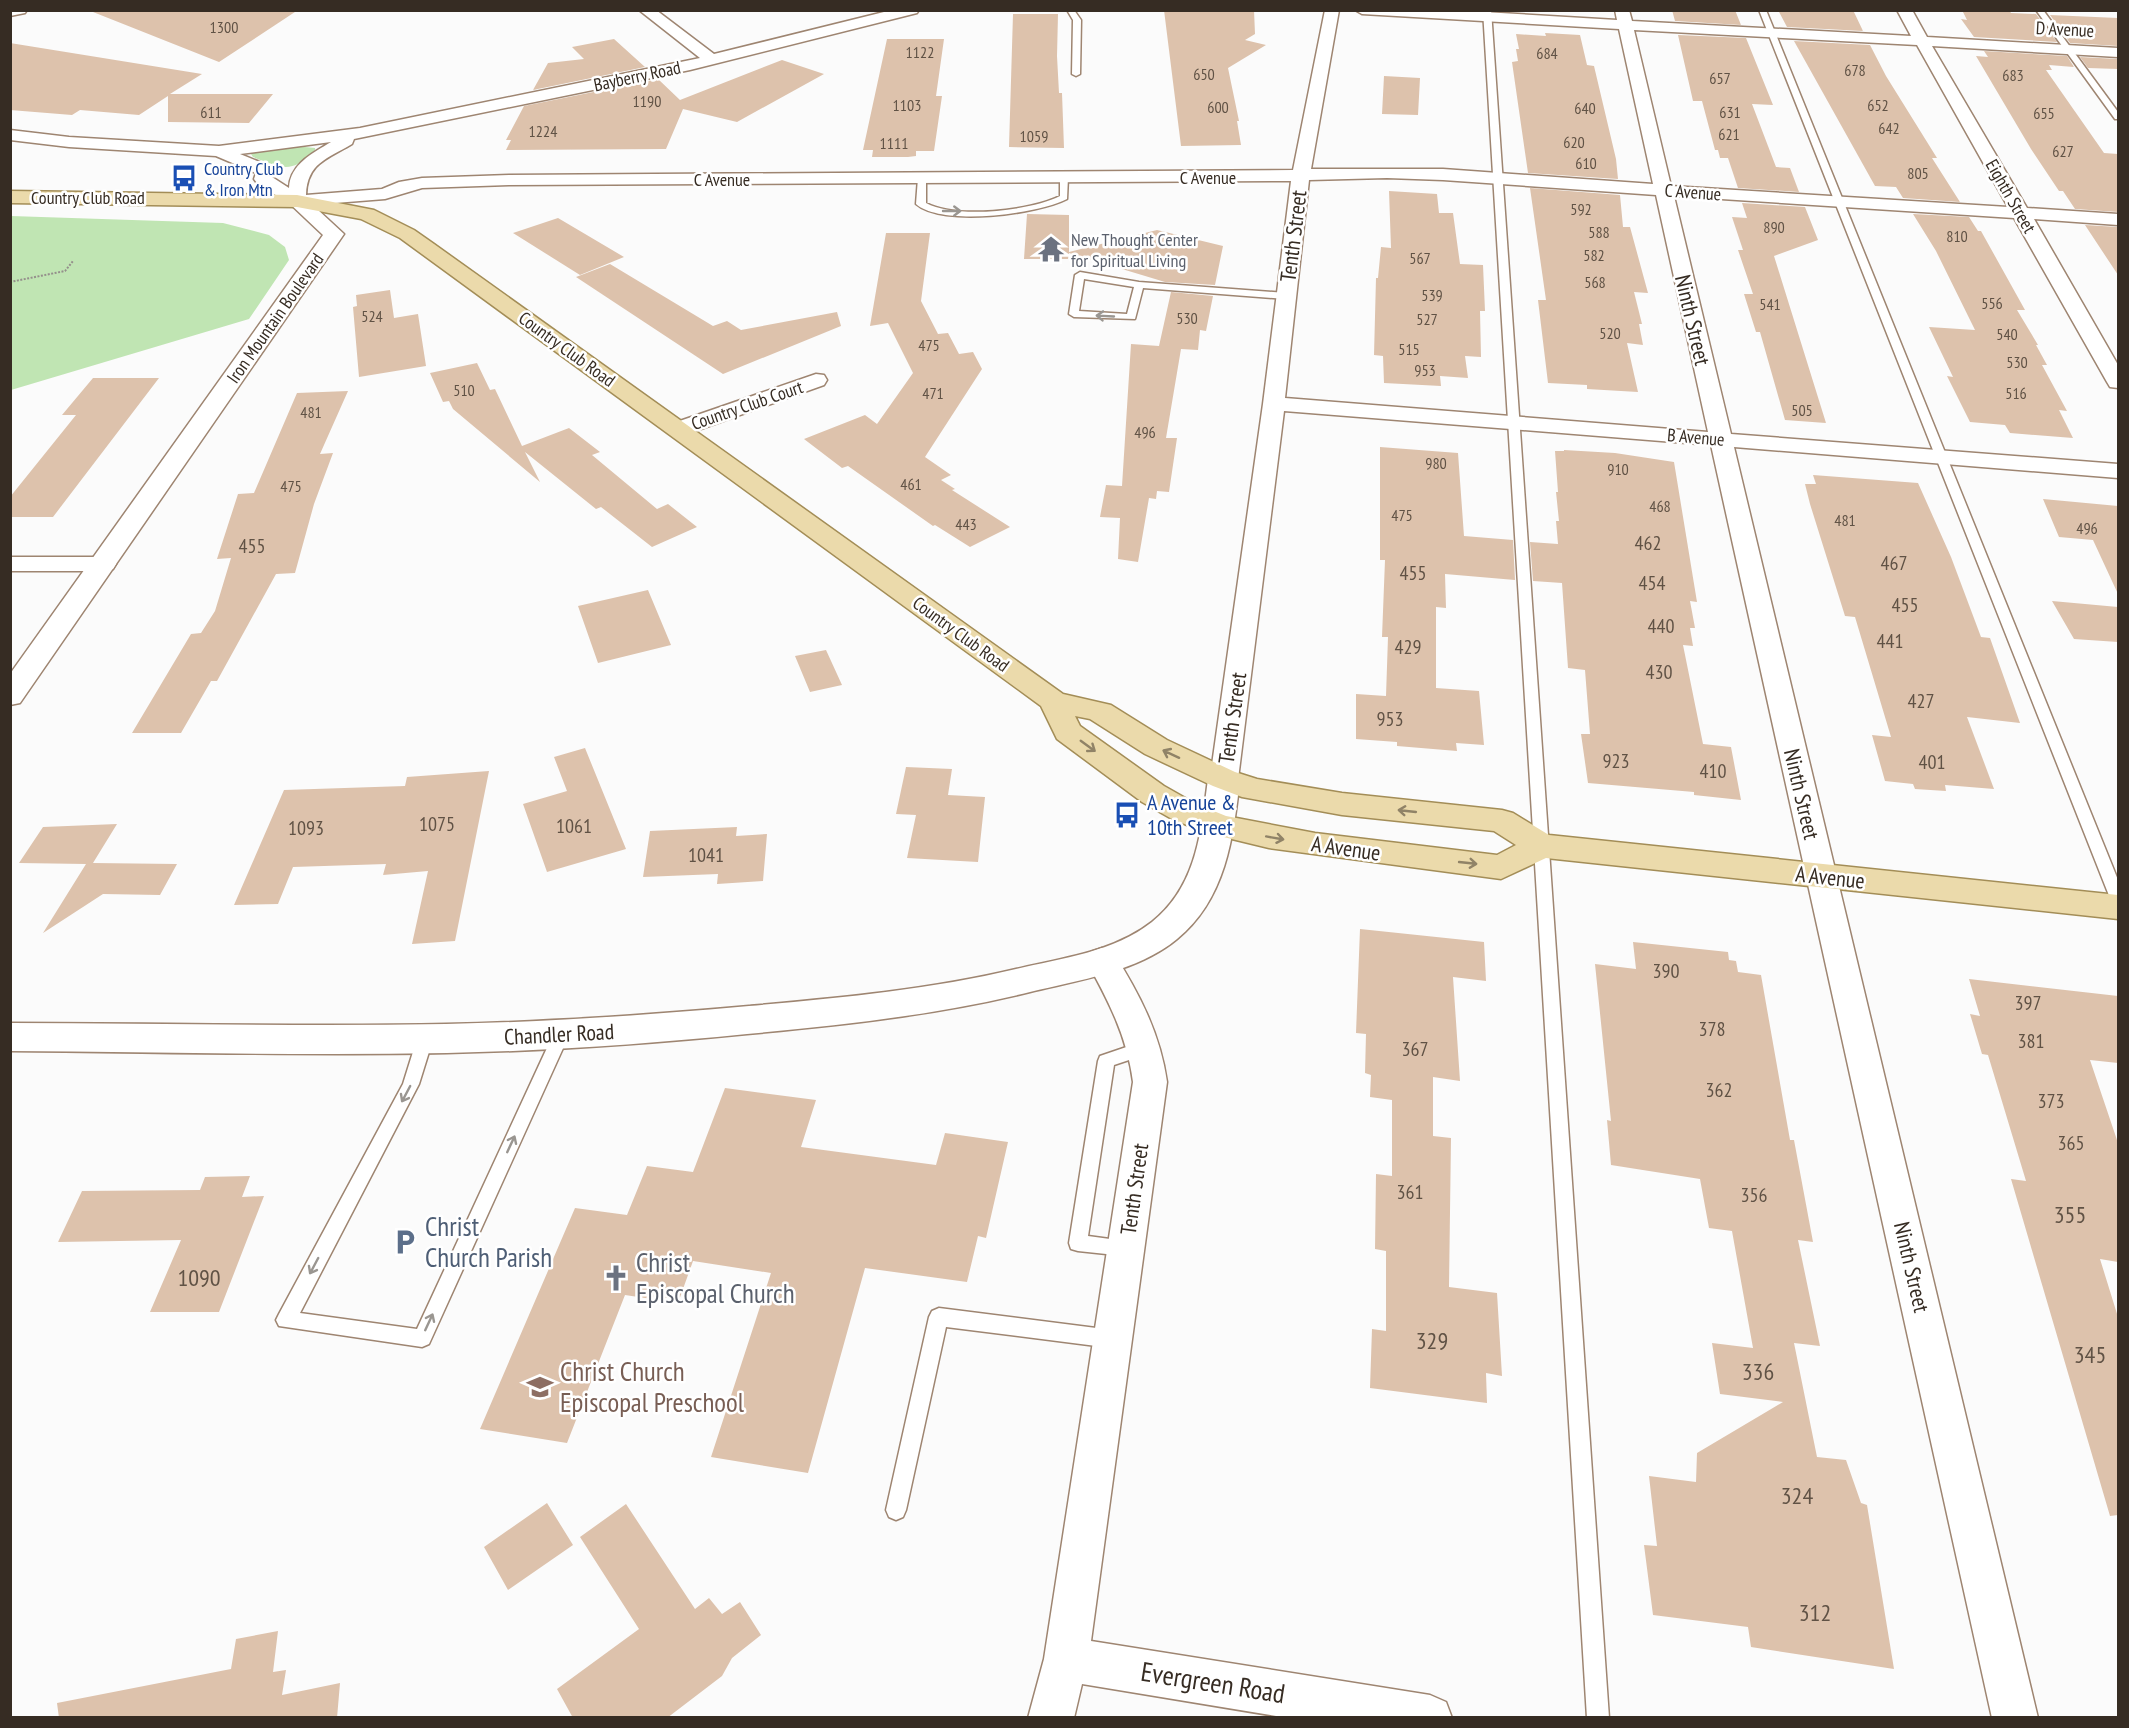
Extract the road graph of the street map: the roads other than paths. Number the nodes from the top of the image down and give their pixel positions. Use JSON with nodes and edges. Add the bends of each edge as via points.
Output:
{"nodes":[{"id":1,"x":20,"y":10,"type":"edge"},
{"id":2,"x":646,"y":10,"type":"edge"},
{"id":3,"x":912,"y":10,"type":"edge"},
{"id":4,"x":1070,"y":10,"type":"edge"},
{"id":5,"x":1332,"y":10,"type":"edge"},
{"id":6,"x":1362,"y":10,"type":"edge"},
{"id":7,"x":1761,"y":10,"type":"edge"},
{"id":8,"x":1904,"y":10,"type":"edge"},
{"id":9,"x":2039,"y":10,"type":"edge"},
{"id":10,"x":10,"y":12,"type":"edge"},
{"id":11,"x":1487,"y":14,"type":"edge"},
{"id":12,"x":1623,"y":17,"type":"edge"},
{"id":13,"x":1771,"y":33,"type":"junction"},
{"id":14,"x":1922,"y":42,"type":"junction"},
{"id":15,"x":2068,"y":49,"type":"junction"},
{"id":16,"x":2118,"y":52,"type":"edge"},
{"id":17,"x":712,"y":60,"type":"junction"},
{"id":18,"x":1076,"y":75,"type":"dead end"},
{"id":19,"x":2118,"y":117,"type":"edge"},
{"id":20,"x":360,"y":133,"type":"junction"},
{"id":21,"x":10,"y":135,"type":"edge"},
{"id":22,"x":219,"y":151,"type":"junction"},
{"id":23,"x":1301,"y":175,"type":"junction"},
{"id":24,"x":1064,"y":177,"type":"junction"},
{"id":25,"x":922,"y":178,"type":"junction"},
{"id":26,"x":1498,"y":180,"type":"junction"},
{"id":27,"x":1663,"y":190,"type":"junction"},
{"id":28,"x":10,"y":197,"type":"edge"},
{"id":29,"x":297,"y":201,"type":"junction"},
{"id":30,"x":1838,"y":201,"type":"junction"},
{"id":31,"x":2020,"y":212,"type":"junction"},
{"id":32,"x":2118,"y":219,"type":"edge"},
{"id":33,"x":1139,"y":285,"type":"junction"},
{"id":34,"x":1286,"y":296,"type":"junction"},
{"id":35,"x":816,"y":380,"type":"dead end"},
{"id":36,"x":2118,"y":382,"type":"edge"},
{"id":37,"x":1274,"y":404,"type":"junction"},
{"id":38,"x":1514,"y":423,"type":"junction"},
{"id":39,"x":679,"y":429,"type":"junction"},
{"id":40,"x":1720,"y":439,"type":"junction"},
{"id":41,"x":1941,"y":457,"type":"junction"},
{"id":42,"x":2118,"y":471,"type":"edge"},
{"id":43,"x":10,"y":564,"type":"edge"},
{"id":44,"x":104,"y":564,"type":"junction"},
{"id":45,"x":10,"y":696,"type":"edge"},
{"id":46,"x":1053,"y":701,"type":"junction"},
{"id":47,"x":1224,"y":778,"type":"junction"},
{"id":48,"x":1218,"y":825,"type":"junction"},
{"id":49,"x":1542,"y":846,"type":"junction"},
{"id":50,"x":1821,"y":876,"type":"junction"},
{"id":51,"x":2118,"y":898,"type":"edge"},
{"id":52,"x":2118,"y":907,"type":"edge"},
{"id":53,"x":1102,"y":960,"type":"junction"},
{"id":54,"x":561,"y":1035,"type":"junction"},
{"id":55,"x":10,"y":1037,"type":"edge"},
{"id":56,"x":425,"y":1039,"type":"junction"},
{"id":57,"x":1113,"y":1339,"type":"junction"},
{"id":58,"x":896,"y":1510,"type":"dead end"},
{"id":59,"x":1066,"y":1659,"type":"junction"},
{"id":60,"x":1050,"y":1718,"type":"edge"},
{"id":61,"x":1430,"y":1718,"type":"edge"},
{"id":62,"x":1598,"y":1718,"type":"edge"},
{"id":63,"x":2015,"y":1718,"type":"edge"}],
"edges":[{"from":1,"to":10,"type":"street"},
{"from":2,"to":17,"type":"street"},
{"from":3,"to":17,"type":"street","name":"Bayberry Road"},
{"from":4,"to":18,"type":"lane","via":[[1077,20]]},
{"from":5,"to":23,"type":"street","name":"Tenth Street"},
{"from":6,"to":11,"type":"street","name":"D Avenue"},
{"from":7,"to":13,"type":"lane"},
{"from":8,"to":14,"type":"street","name":"Eighth Street"},
{"from":9,"to":15,"type":"lane"},
{"from":11,"to":12,"type":"street","name":"D Avenue"},
{"from":11,"to":26,"type":"lane"},
{"from":12,"to":13,"type":"street","name":"D Avenue"},
{"from":12,"to":27,"type":"street","name":"Ninth Street"},
{"from":13,"to":14,"type":"street","name":"D Avenue"},
{"from":13,"to":30,"type":"lane"},
{"from":14,"to":15,"type":"street","name":"D Avenue"},
{"from":14,"to":31,"type":"street","name":"Eighth Street"},
{"from":15,"to":16,"type":"street","name":"D Avenue"},
{"from":15,"to":19,"type":"lane"},
{"from":17,"to":20,"type":"street","name":"Bayberry Road"},
{"from":20,"to":22,"type":"street","name":"Bayberry Road"},
{"from":20,"to":29,"type":"street","name":"Bayberry Road","via":[[310,162],[298,178]]},
{"from":21,"to":22,"type":"street","name":"Iron Mountain Boulevard"},
{"from":22,"to":29,"type":"street","name":"Iron Mountain Boulevard","via":[[266,171],[263,179]]},
{"from":23,"to":24,"type":"street","name":"C Avenue"},
{"from":23,"to":26,"type":"street","name":"C Avenue","via":[[1417,174]]},
{"from":23,"to":34,"type":"street","name":"Tenth Street"},
{"from":24,"to":25,"type":"street","name":"C Avenue"},
{"from":25,"to":24,"type":"lane","one_way":true,"via":[[921,204],[936,211],[1020,212],[1055,204],[1064,197]]},
{"from":25,"to":29,"type":"street","name":"C Avenue","via":[[462,181],[405,186],[385,194]]},
{"from":26,"to":27,"type":"street","name":"C Avenue"},
{"from":26,"to":38,"type":"lane"},
{"from":27,"to":30,"type":"street","name":"C Avenue"},
{"from":27,"to":40,"type":"street","name":"Ninth Street"},
{"from":28,"to":29,"type":"main road","name":"Country Club Road"},
{"from":29,"to":39,"type":"main road","name":"Country Club Road","via":[[367,214],[407,234]]},
{"from":29,"to":44,"type":"street","name":"Iron Mountain Boulevard","via":[[334,234]]},
{"from":30,"to":31,"type":"street","name":"C Avenue"},
{"from":30,"to":41,"type":"lane"},
{"from":31,"to":32,"type":"street","name":"C Avenue"},
{"from":31,"to":36,"type":"street","name":"Eighth Street"},
{"from":33,"to":33,"type":"lane","one_way":true,"via":[[1131,317],[1074,314],[1080,275]]},
{"from":33,"to":34,"type":"lane"},
{"from":34,"to":37,"type":"street","name":"Tenth Street"},
{"from":35,"to":39,"type":"street","name":"Country Club Court"},
{"from":37,"to":38,"type":"street","name":"B Avenue"},
{"from":37,"to":47,"type":"street","name":"Tenth Street"},
{"from":38,"to":40,"type":"street","name":"B Avenue"},
{"from":38,"to":49,"type":"lane"},
{"from":39,"to":46,"type":"main road","name":"Country Club Road"},
{"from":40,"to":41,"type":"street","name":"B Avenue"},
{"from":40,"to":50,"type":"street","name":"Ninth Street"},
{"from":41,"to":42,"type":"street","name":"B Avenue"},
{"from":41,"to":51,"type":"lane"},
{"from":43,"to":44,"type":"street"},
{"from":44,"to":45,"type":"street","name":"Iron Mountain Boulevard"},
{"from":47,"to":46,"type":"main road","name":"Country Club Road","one_way":true,"via":[[1156,747],[1100,712]]},
{"from":46,"to":48,"type":"main road","name":"Country Club Road","one_way":true,"via":[[1068,732],[1153,794]]},
{"from":47,"to":48,"type":"street","name":"Tenth Street"},
{"from":49,"to":47,"type":"main road","name":"A Avenue","one_way":true,"via":[[1502,821],[1281,795]]},
{"from":48,"to":49,"type":"main road","name":"A Avenue","one_way":true,"via":[[1315,844],[1501,867]]},
{"from":48,"to":53,"type":"street","name":"Tenth Street","via":[[1212,861],[1182,914],[1145,943]]},
{"from":49,"to":50,"type":"main road","name":"A Avenue"},
{"from":49,"to":62,"type":"lane"},
{"from":50,"to":52,"type":"main road","name":"A Avenue"},
{"from":50,"to":63,"type":"street","name":"Ninth Street"},
{"from":53,"to":54,"type":"street","name":"Chandler Road","via":[[993,989],[847,1011]]},
{"from":53,"to":57,"type":"street","name":"Tenth Street","via":[[1133,1012],[1150,1082]]},
{"from":54,"to":56,"type":"street","name":"Chandler Road"},
{"from":56,"to":54,"type":"lane","one_way":true,"via":[[411,1084],[286,1320],[422,1338]]},
{"from":55,"to":56,"type":"street","name":"Chandler Road"},
{"from":57,"to":58,"type":"lane","via":[[939,1317]]},
{"from":57,"to":59,"type":"street","name":"Tenth Street"},
{"from":59,"to":60,"type":"street","name":"Tenth Street"},
{"from":59,"to":61,"type":"street","name":"Evergreen Road"}]}
